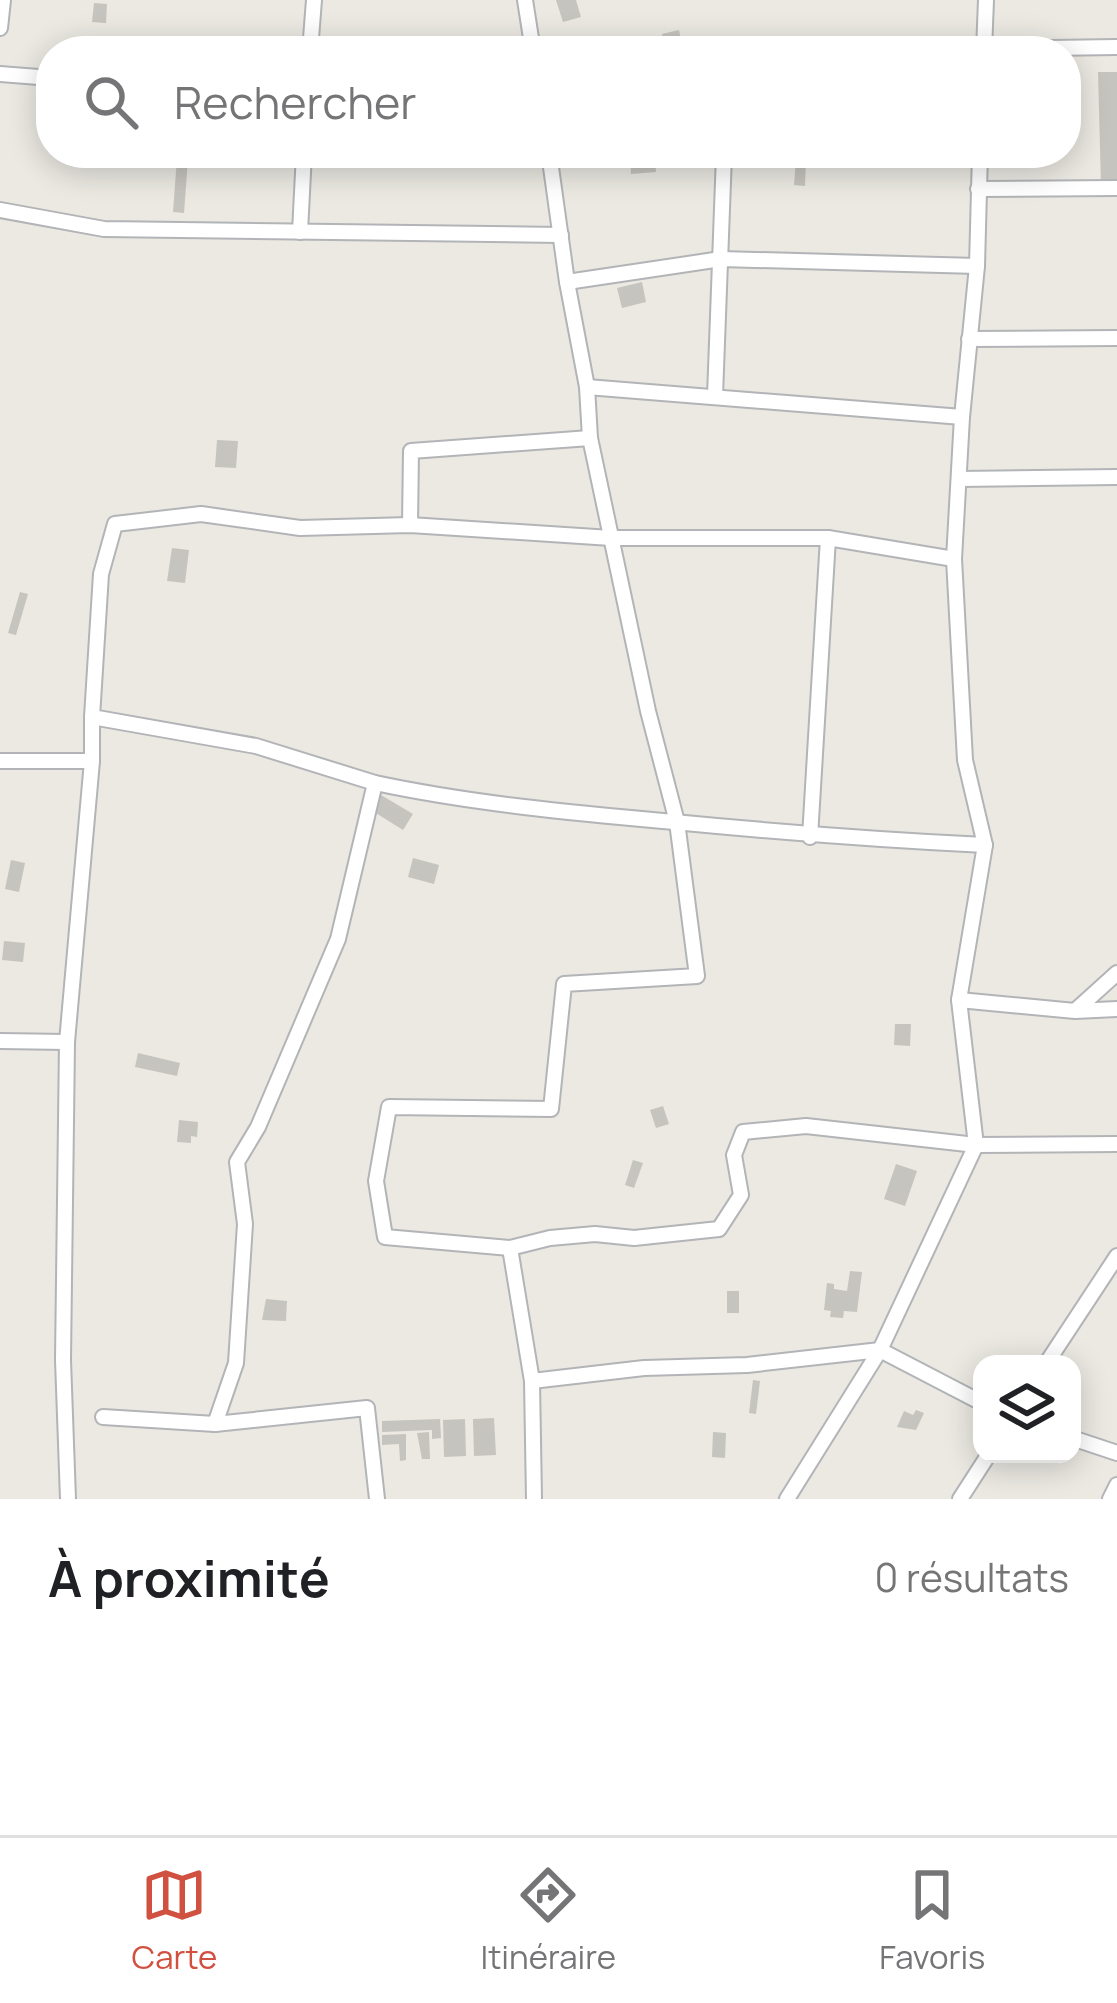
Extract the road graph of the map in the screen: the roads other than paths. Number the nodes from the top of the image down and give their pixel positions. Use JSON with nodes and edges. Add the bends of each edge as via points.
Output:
{"nodes":[{"id":1,"x":3,"y":0,"type":"edge"},
{"id":2,"x":314,"y":0,"type":"edge"},
{"id":3,"x":525,"y":0,"type":"edge"},
{"id":4,"x":986,"y":0,"type":"edge"},
{"id":5,"x":0,"y":28,"type":"edge"},
{"id":6,"x":311,"y":36,"type":"edge"},
{"id":7,"x":531,"y":36,"type":"edge"},
{"id":8,"x":985,"y":36,"type":"edge"},
{"id":9,"x":1117,"y":47,"type":"edge"},
{"id":10,"x":1081,"y":48,"type":"edge"},
{"id":11,"x":0,"y":74,"type":"edge"},
{"id":12,"x":36,"y":77,"type":"edge"},
{"id":13,"x":303,"y":168,"type":"edge"},
{"id":14,"x":551,"y":168,"type":"edge"},
{"id":15,"x":724,"y":168,"type":"edge"},
{"id":16,"x":979,"y":168,"type":"edge"},
{"id":17,"x":1117,"y":188,"type":"edge"},
{"id":18,"x":978,"y":189,"type":"junction"},
{"id":19,"x":0,"y":210,"type":"edge"},
{"id":20,"x":299,"y":232,"type":"junction"},
{"id":21,"x":561,"y":236,"type":"junction"},
{"id":22,"x":721,"y":259,"type":"junction"},
{"id":23,"x":976,"y":266,"type":"junction"},
{"id":24,"x":567,"y":282,"type":"junction"},
{"id":25,"x":969,"y":338,"type":"junction"},
{"id":26,"x":1117,"y":338,"type":"edge"},
{"id":27,"x":587,"y":387,"type":"junction"},
{"id":28,"x":715,"y":396,"type":"junction"},
{"id":29,"x":962,"y":417,"type":"junction"},
{"id":30,"x":590,"y":438,"type":"junction"},
{"id":31,"x":1117,"y":477,"type":"edge"},
{"id":32,"x":959,"y":479,"type":"junction"},
{"id":33,"x":410,"y":525,"type":"junction"},
{"id":34,"x":611,"y":538,"type":"junction"},
{"id":35,"x":828,"y":538,"type":"junction"},
{"id":36,"x":954,"y":559,"type":"junction"},
{"id":37,"x":92,"y":717,"type":"junction"},
{"id":38,"x":0,"y":761,"type":"edge"},
{"id":39,"x":92,"y":761,"type":"junction"},
{"id":40,"x":375,"y":783,"type":"junction"},
{"id":41,"x":677,"y":822,"type":"junction"},
{"id":42,"x":810,"y":837,"type":"junction"},
{"id":43,"x":985,"y":845,"type":"junction"},
{"id":44,"x":1117,"y":973,"type":"edge"},
{"id":45,"x":959,"y":1000,"type":"junction"},
{"id":46,"x":1117,"y":1009,"type":"edge"},
{"id":47,"x":1075,"y":1011,"type":"junction"},
{"id":48,"x":0,"y":1041,"type":"edge"},
{"id":49,"x":68,"y":1042,"type":"junction"},
{"id":50,"x":1117,"y":1144,"type":"edge"},
{"id":51,"x":976,"y":1145,"type":"junction"},
{"id":52,"x":510,"y":1248,"type":"junction"},
{"id":53,"x":1117,"y":1256,"type":"edge"},
{"id":54,"x":880,"y":1350,"type":"junction"},
{"id":55,"x":1052,"y":1355,"type":"edge"},
{"id":56,"x":532,"y":1381,"type":"junction"},
{"id":57,"x":973,"y":1398,"type":"edge"},
{"id":58,"x":103,"y":1417,"type":"dead end"},
{"id":59,"x":214,"y":1424,"type":"junction"},
{"id":60,"x":1081,"y":1441,"type":"edge"},
{"id":61,"x":1117,"y":1453,"type":"edge"},
{"id":62,"x":982,"y":1463,"type":"edge"},
{"id":63,"x":1117,"y":1485,"type":"edge"},
{"id":64,"x":68,"y":1499,"type":"edge"},
{"id":65,"x":377,"y":1499,"type":"edge"},
{"id":66,"x":534,"y":1499,"type":"edge"},
{"id":67,"x":787,"y":1499,"type":"edge"},
{"id":68,"x":960,"y":1499,"type":"edge"},
{"id":69,"x":1110,"y":1499,"type":"edge"}],
"edges":[{"from":1,"to":5,"type":"street"},
{"from":2,"to":6,"type":"street"},
{"from":3,"to":7,"type":"street"},
{"from":4,"to":8,"type":"street"},
{"from":9,"to":10,"type":"street"},
{"from":11,"to":12,"type":"street"},
{"from":13,"to":20,"type":"street"},
{"from":14,"to":21,"type":"street"},
{"from":15,"to":22,"type":"street"},
{"from":16,"to":18,"type":"street"},
{"from":17,"to":18,"type":"street"},
{"from":18,"to":23,"type":"street"},
{"from":19,"to":20,"type":"street","via":[[104,229]]},
{"from":20,"to":21,"type":"street"},
{"from":21,"to":24,"type":"street"},
{"from":22,"to":23,"type":"street"},
{"from":22,"to":24,"type":"street"},
{"from":22,"to":28,"type":"street"},
{"from":23,"to":25,"type":"street"},
{"from":24,"to":27,"type":"street"},
{"from":25,"to":26,"type":"street"},
{"from":25,"to":29,"type":"street"},
{"from":27,"to":28,"type":"street"},
{"from":27,"to":30,"type":"street"},
{"from":28,"to":29,"type":"street"},
{"from":29,"to":32,"type":"street"},
{"from":30,"to":33,"type":"street","via":[[411,451]]},
{"from":30,"to":34,"type":"street"},
{"from":31,"to":32,"type":"street"},
{"from":32,"to":36,"type":"street"},
{"from":33,"to":34,"type":"street"},
{"from":33,"to":37,"type":"street","via":[[300,528],[201,514],[115,524],[101,574]]},
{"from":34,"to":35,"type":"street"},
{"from":34,"to":41,"type":"street"},
{"from":35,"to":36,"type":"street"},
{"from":35,"to":42,"type":"street"},
{"from":36,"to":43,"type":"street","via":[[965,760]]},
{"from":37,"to":39,"type":"street"},
{"from":37,"to":40,"type":"street","via":[[256,746]]},
{"from":38,"to":39,"type":"street"},
{"from":39,"to":49,"type":"street"},
{"from":40,"to":41,"type":"street"},
{"from":40,"to":59,"type":"street","via":[[338,939],[237,1162],[245,1224],[236,1363]]},
{"from":41,"to":42,"type":"street"},
{"from":41,"to":52,"type":"street","via":[[698,976],[564,984],[550,1109],[388,1108],[376,1181],[385,1238]]},
{"from":42,"to":43,"type":"street"},
{"from":43,"to":45,"type":"street"},
{"from":44,"to":47,"type":"street"},
{"from":45,"to":47,"type":"street"},
{"from":45,"to":51,"type":"street"},
{"from":46,"to":47,"type":"street"},
{"from":48,"to":49,"type":"street"},
{"from":49,"to":64,"type":"street"},
{"from":50,"to":51,"type":"street"},
{"from":51,"to":52,"type":"street","via":[[806,1126],[742,1132],[734,1156],[742,1196],[719,1229],[550,1238]]},
{"from":51,"to":54,"type":"street"},
{"from":52,"to":56,"type":"street"},
{"from":53,"to":55,"type":"street"},
{"from":54,"to":56,"type":"street"},
{"from":54,"to":57,"type":"street"},
{"from":54,"to":67,"type":"street"},
{"from":56,"to":66,"type":"street"},
{"from":58,"to":59,"type":"street"},
{"from":59,"to":65,"type":"street","via":[[367,1408]]},
{"from":60,"to":61,"type":"street"},
{"from":62,"to":68,"type":"street"},
{"from":63,"to":69,"type":"street"}]}
